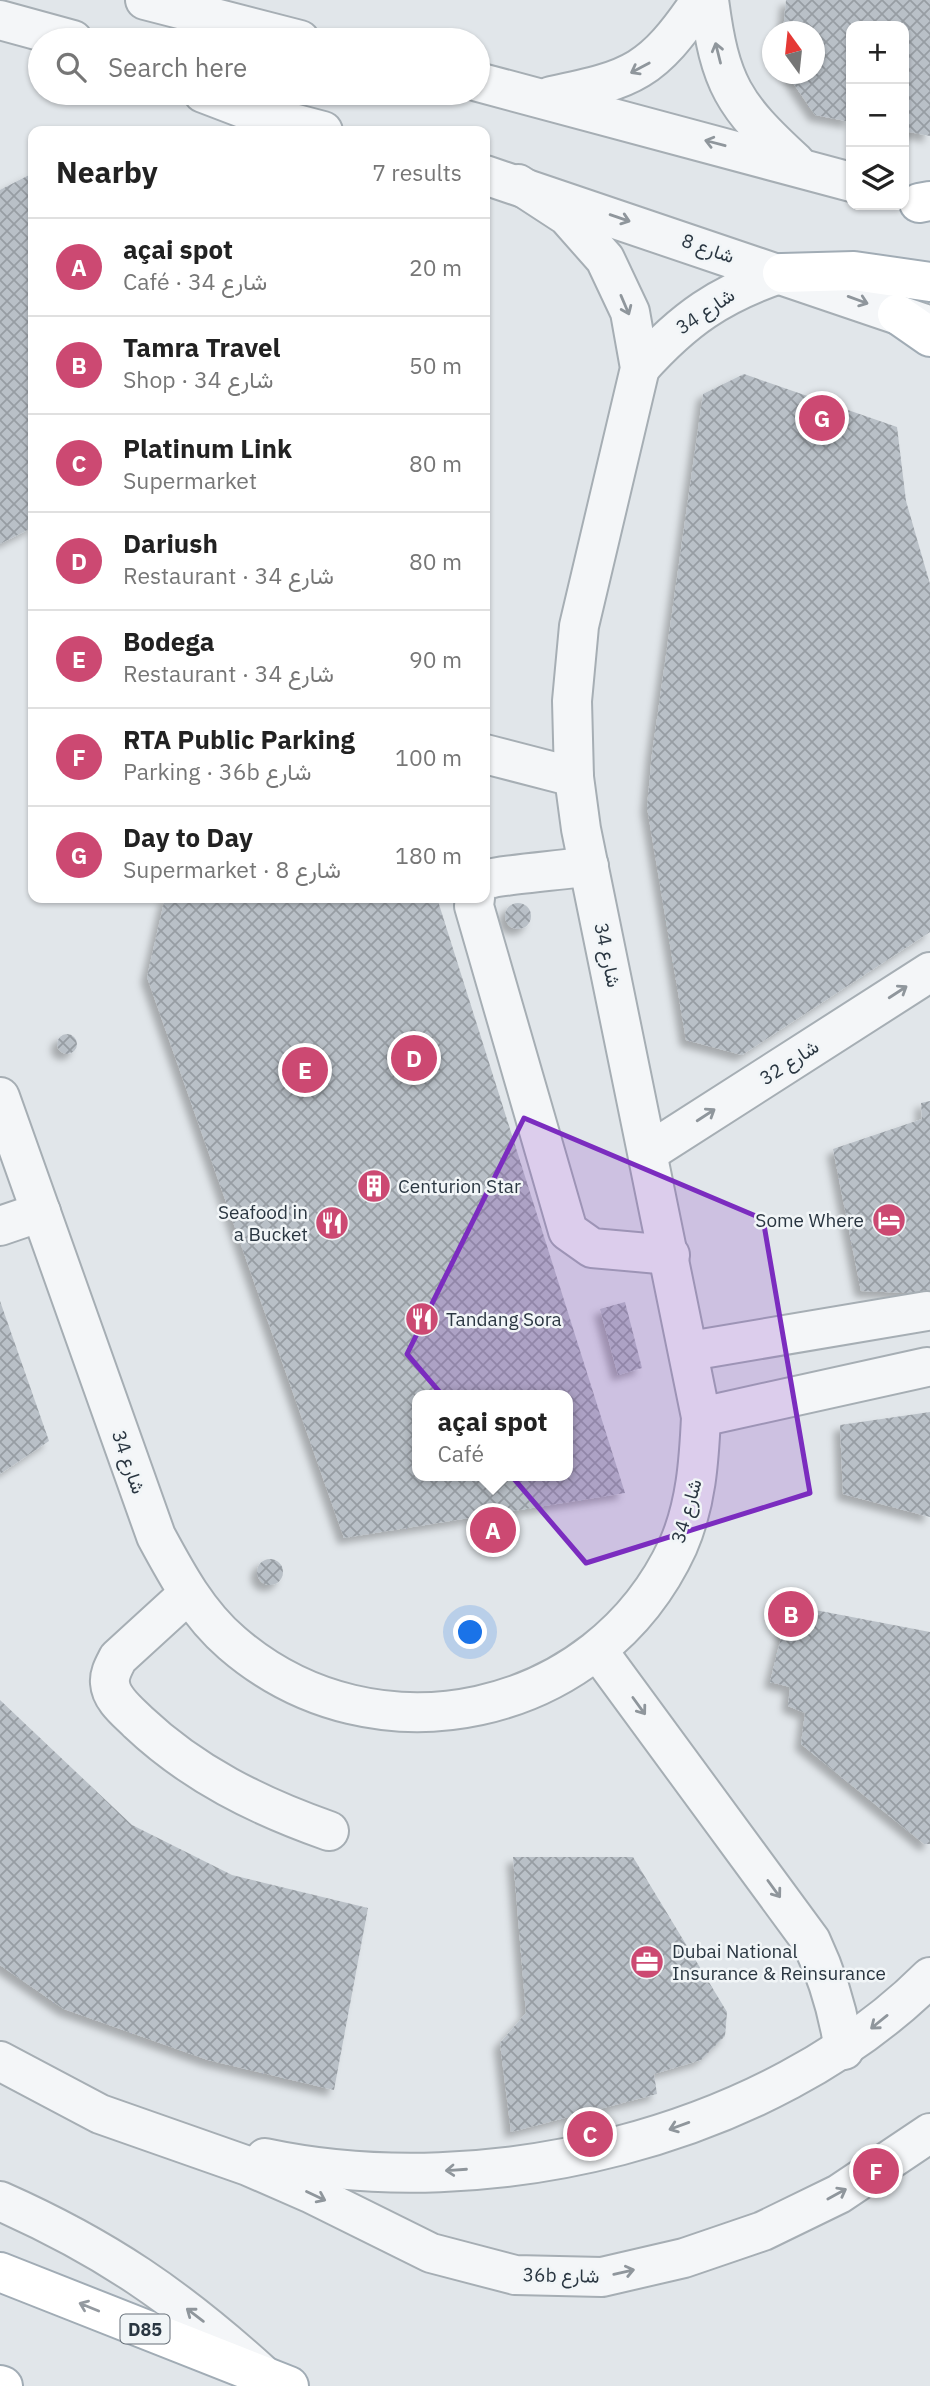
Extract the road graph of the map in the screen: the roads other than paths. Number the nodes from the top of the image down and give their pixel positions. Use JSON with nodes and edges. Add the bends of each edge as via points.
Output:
{"nodes":[{"id":1,"x":145,"y":0,"type":"edge"},
{"id":2,"x":701,"y":0,"type":"edge"},
{"id":3,"x":709,"y":0,"type":"edge"},
{"id":4,"x":0,"y":20,"type":"edge"},
{"id":5,"x":29,"y":28,"type":"edge"},
{"id":6,"x":254,"y":28,"type":"edge"},
{"id":7,"x":490,"y":85,"type":"edge"},
{"id":8,"x":543,"y":98,"type":"junction"},
{"id":9,"x":234,"y":105,"type":"edge"},
{"id":10,"x":304,"y":126,"type":"edge"},
{"id":11,"x":799,"y":166,"type":"junction"},
{"id":12,"x":501,"y":179,"type":"edge"},
{"id":13,"x":846,"y":180,"type":"edge"},
{"id":14,"x":782,"y":273,"type":"junction"},
{"id":15,"x":930,"y":282,"type":"edge"},
{"id":16,"x":914,"y":320,"type":"edge"},
{"id":17,"x":930,"y":337,"type":"edge"},
{"id":18,"x":640,"y":368,"type":"junction"},
{"id":19,"x":490,"y":755,"type":"edge"},
{"id":20,"x":574,"y":777,"type":"junction"},
{"id":21,"x":589,"y":866,"type":"junction"},
{"id":22,"x":490,"y":877,"type":"edge"},
{"id":23,"x":474,"y":903,"type":"edge"},
{"id":24,"x":930,"y":972,"type":"edge"},
{"id":25,"x":0,"y":1097,"type":"edge"},
{"id":26,"x":649,"y":1152,"type":"junction"},
{"id":27,"x":41,"y":1212,"type":"junction"},
{"id":28,"x":0,"y":1226,"type":"edge"},
{"id":29,"x":670,"y":1255,"type":"junction"},
{"id":30,"x":927,"y":1311,"type":"dead end"},
{"id":31,"x":690,"y":1352,"type":"junction"},
{"id":32,"x":927,"y":1367,"type":"dead end"},
{"id":33,"x":701,"y":1417,"type":"junction"},
{"id":34,"x":188,"y":1594,"type":"junction"},
{"id":35,"x":598,"y":1651,"type":"junction"},
{"id":36,"x":329,"y":1831,"type":"dead end"},
{"id":37,"x":930,"y":1977,"type":"edge"},
{"id":38,"x":844,"y":2050,"type":"junction"},
{"id":39,"x":0,"y":2062,"type":"edge"},
{"id":40,"x":930,"y":2133,"type":"edge"},
{"id":41,"x":185,"y":2141,"type":"junction"},
{"id":42,"x":0,"y":2201,"type":"edge"},
{"id":43,"x":0,"y":2272,"type":"edge"},
{"id":44,"x":277,"y":2381,"type":"edge"}],
"edges":[{"from":1,"to":6,"type":"street"},
{"from":2,"to":8,"type":"street","one_way":true,"via":[[669,46],[646,67],[604,85]]},
{"from":11,"to":3,"type":"street","one_way":true,"via":[[738,103],[722,70]]},
{"from":4,"to":5,"type":"street"},
{"from":7,"to":8,"type":"street"},
{"from":11,"to":8,"type":"street","one_way":true},
{"from":9,"to":10,"type":"street"},
{"from":11,"to":13,"type":"street"},
{"from":12,"to":14,"type":"street","name":"شارع 8","one_way":true},
{"from":12,"to":18,"type":"street","name":"شارع 34","one_way":true,"via":[[567,216],[605,259],[629,312]]},
{"from":14,"to":15,"type":"main road","via":[[854,271]]},
{"from":14,"to":16,"type":"street","name":"شارع 8","one_way":true},
{"from":14,"to":18,"type":"street","name":"شارع 34","via":[[740,288],[702,309]]},
{"from":16,"to":17,"type":"main road"},
{"from":18,"to":20,"type":"street","name":"شارع 34","via":[[579,626],[572,701]]},
{"from":19,"to":20,"type":"street"},
{"from":20,"to":21,"type":"street","name":"شارع 34"},
{"from":21,"to":22,"type":"street"},
{"from":21,"to":26,"type":"street","name":"شارع 34"},
{"from":23,"to":29,"type":"street","via":[[568,1231],[592,1248]]},
{"from":26,"to":24,"type":"street","name":"شارع 32","one_way":true},
{"from":25,"to":27,"type":"street","name":"شارع 34"},
{"from":26,"to":29,"type":"street","name":"شارع 34"},
{"from":27,"to":28,"type":"street"},
{"from":27,"to":34,"type":"street","name":"شارع 34","via":[[156,1536]]},
{"from":29,"to":31,"type":"street","name":"شارع 34"},
{"from":30,"to":31,"type":"street"},
{"from":31,"to":33,"type":"street","name":"شارع 34"},
{"from":32,"to":33,"type":"street"},
{"from":33,"to":35,"type":"street","name":"شارع 34","via":[[697,1482],[678,1546],[644,1603]]},
{"from":34,"to":35,"type":"street","name":"شارع 34","via":[[232,1643],[286,1681],[348,1705],[413,1714],[480,1707],[542,1686]]},
{"from":34,"to":36,"type":"street","via":[[118,1658],[111,1670],[114,1697],[158,1741],[197,1770],[239,1795]]},
{"from":35,"to":38,"type":"street","one_way":true,"via":[[811,1941],[838,2010]]},
{"from":37,"to":38,"type":"street","name":"36b شارع","one_way":true},
{"from":38,"to":41,"type":"street","name":"36b شارع","one_way":true,"via":[[732,2108],[636,2141],[524,2165],[411,2173],[296,2165]]},
{"from":39,"to":41,"type":"street","name":"36b شارع","via":[[100,2114]]},
{"from":41,"to":40,"type":"street","name":"36b شارع","one_way":true,"via":[[310,2193],[431,2253],[515,2275],[601,2277],[684,2258],[763,2231],[839,2194]]},
{"from":44,"to":42,"type":"street","one_way":true,"via":[[131,2268],[57,2226]]},
{"from":44,"to":43,"type":"main road","number":"D85","one_way":true}]}
